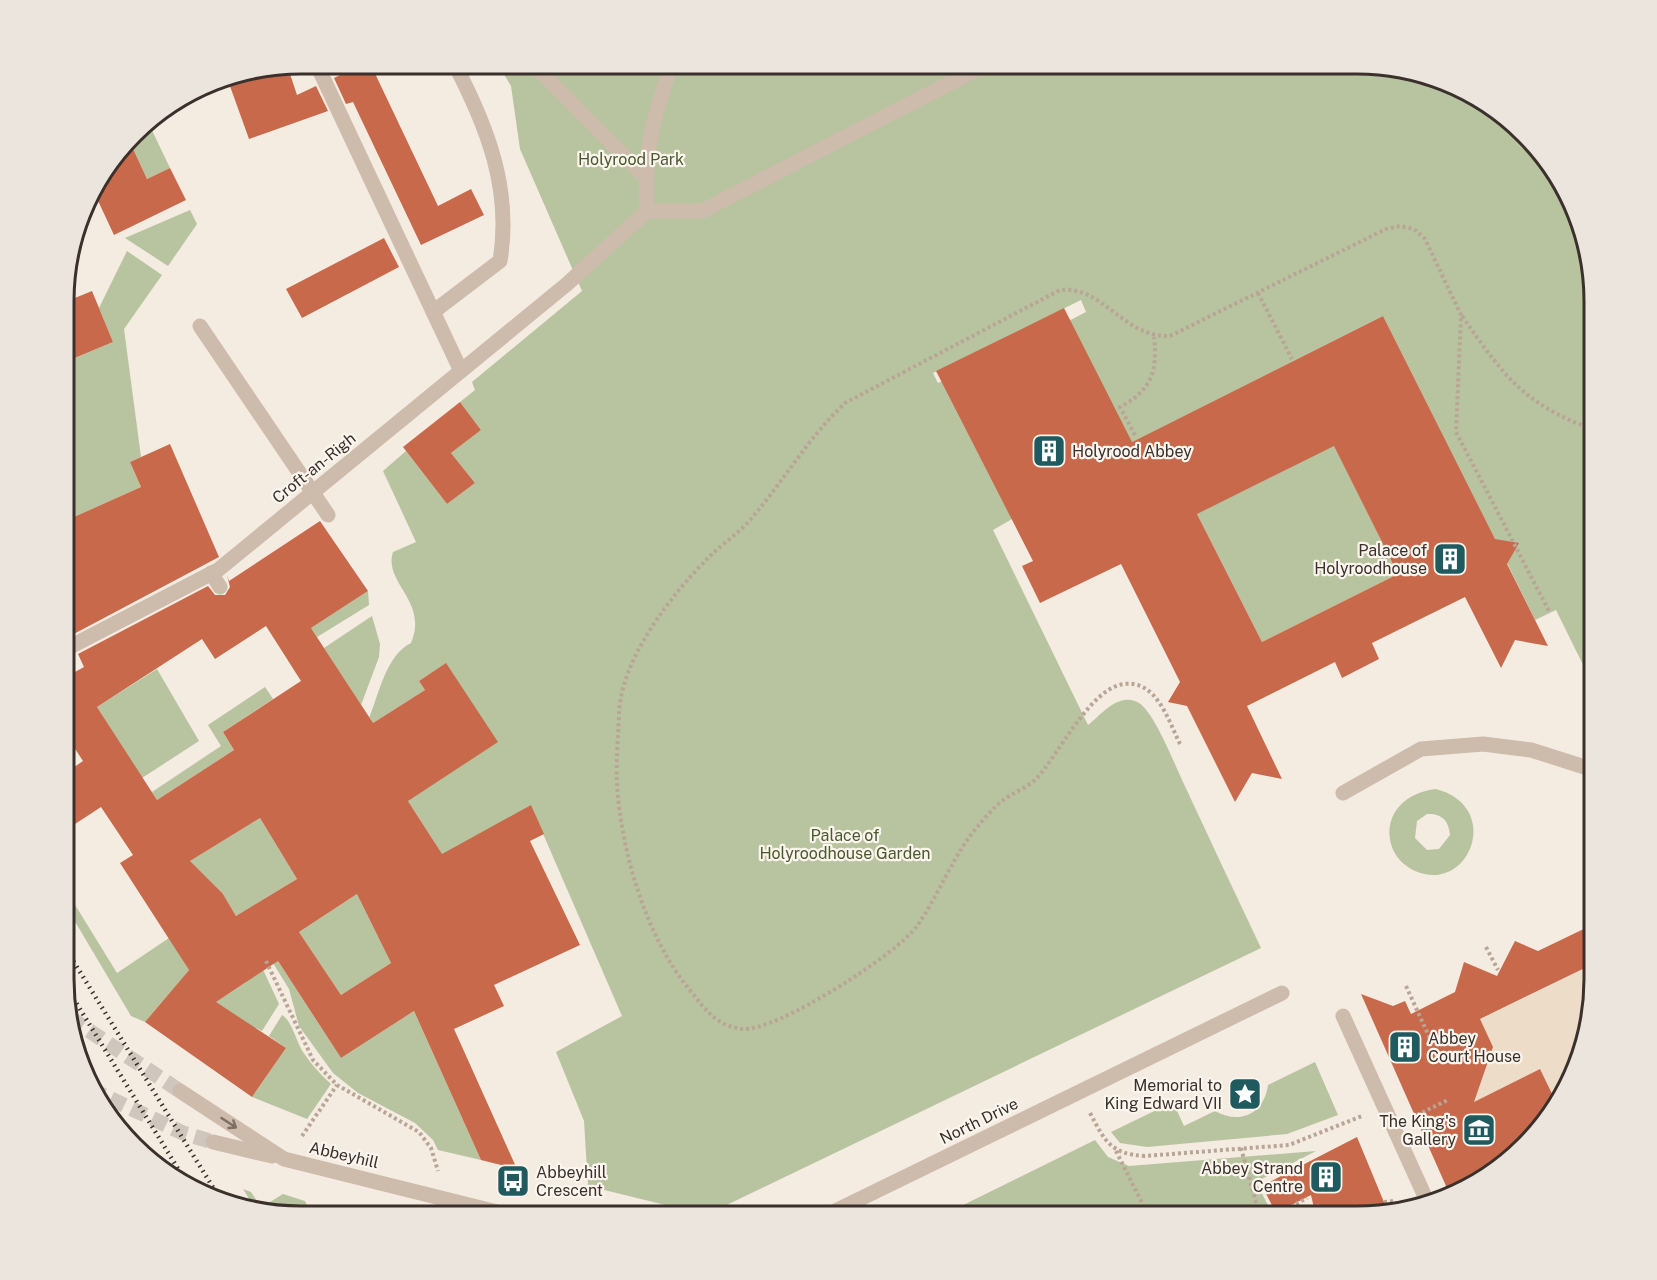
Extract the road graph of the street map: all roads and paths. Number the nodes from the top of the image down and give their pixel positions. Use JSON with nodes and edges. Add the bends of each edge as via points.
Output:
{"nodes":[{"id":1,"x":321,"y":74,"type":"edge"},
{"id":2,"x":460,"y":74,"type":"edge"},
{"id":3,"x":543,"y":74,"type":"edge"},
{"id":4,"x":668,"y":74,"type":"edge"},
{"id":5,"x":968,"y":74,"type":"edge"},
{"id":6,"x":645,"y":177,"type":"junction"},
{"id":7,"x":647,"y":211,"type":"junction"},
{"id":8,"x":1258,"y":293,"type":"junction"},
{"id":9,"x":433,"y":312,"type":"junction"},
{"id":10,"x":1461,"y":315,"type":"junction"},
{"id":11,"x":200,"y":326,"type":"dead end"},
{"id":12,"x":1154,"y":337,"type":"junction"},
{"id":13,"x":1292,"y":359,"type":"dead end"},
{"id":14,"x":461,"y":371,"type":"junction"},
{"id":15,"x":1584,"y":426,"type":"edge"},
{"id":16,"x":1135,"y":435,"type":"dead end"},
{"id":17,"x":314,"y":491,"type":"junction"},
{"id":18,"x":328,"y":515,"type":"dead end"},
{"id":19,"x":211,"y":573,"type":"junction"},
{"id":20,"x":220,"y":587,"type":"dead end"},
{"id":21,"x":1550,"y":613,"type":"dead end"},
{"id":22,"x":74,"y":645,"type":"edge"},
{"id":23,"x":1180,"y":744,"type":"dead end"},
{"id":24,"x":1584,"y":767,"type":"edge"},
{"id":25,"x":1343,"y":793,"type":"dead end"},
{"id":26,"x":1486,"y":947,"type":"dead end"},
{"id":27,"x":266,"y":961,"type":"dead end"},
{"id":28,"x":1498,"y":970,"type":"dead end"},
{"id":29,"x":1406,"y":986,"type":"dead end"},
{"id":30,"x":1282,"y":993,"type":"dead end"},
{"id":31,"x":1343,"y":1016,"type":"dead end"},
{"id":32,"x":1432,"y":1043,"type":"dead end"},
{"id":33,"x":337,"y":1085,"type":"junction"},
{"id":34,"x":180,"y":1091,"type":"tunnel mouth"},
{"id":35,"x":1080,"y":1093,"type":"junction"},
{"id":36,"x":1448,"y":1100,"type":"dead end"},
{"id":37,"x":1384,"y":1106,"type":"junction"},
{"id":38,"x":1393,"y":1125,"type":"junction"},
{"id":39,"x":213,"y":1142,"type":"tunnel mouth"},
{"id":40,"x":1241,"y":1148,"type":"junction"},
{"id":41,"x":1116,"y":1150,"type":"junction"},
{"id":42,"x":284,"y":1159,"type":"junction"},
{"id":43,"x":1425,"y":1196,"type":"edge"},
{"id":44,"x":446,"y":1197,"type":"junction"},
{"id":45,"x":1307,"y":1198,"type":"dead end"},
{"id":46,"x":1394,"y":1201,"type":"dead end"},
{"id":47,"x":1384,"y":1202,"type":"dead end"},
{"id":48,"x":478,"y":1206,"type":"edge"},
{"id":49,"x":847,"y":1206,"type":"edge"},
{"id":50,"x":1144,"y":1206,"type":"edge"},
{"id":51,"x":1257,"y":1206,"type":"edge"},
{"id":52,"x":1292,"y":1206,"type":"edge"}],
"edges":[{"from":1,"to":9,"type":"street"},
{"from":2,"to":9,"type":"street","via":[[500,173],[503,242],[500,261]]},
{"from":3,"to":6,"type":"street"},
{"from":4,"to":6,"type":"street","via":[[652,125]]},
{"from":5,"to":7,"type":"street","via":[[702,211]]},
{"from":6,"to":7,"type":"street"},
{"from":7,"to":14,"type":"street","name":"Croft-an-Righ","via":[[567,284]]},
{"from":8,"to":10,"type":"path","via":[[1386,229],[1400,226],[1414,229],[1425,239]]},
{"from":8,"to":12,"type":"path","via":[[1170,336]]},
{"from":8,"to":13,"type":"path"},
{"from":9,"to":14,"type":"street"},
{"from":10,"to":15,"type":"path","via":[[1496,365],[1527,397],[1560,418]]},
{"from":10,"to":21,"type":"path","via":[[1456,432]]},
{"from":11,"to":17,"type":"street"},
{"from":12,"to":16,"type":"path","via":[[1156,358],[1150,381],[1136,398],[1120,407]]},
{"from":12,"to":23,"type":"path","via":[[1130,326],[1088,294],[1074,288],[1060,290],[845,403],[826,421],[747,524],[709,556],[684,585],[643,640],[619,700],[617,784],[629,861],[646,912],[676,973],[715,1020],[745,1029],[784,1018],[876,965],[916,929],[975,830],[1001,802],[1035,780],[1066,735],[1104,694],[1120,684],[1139,685],[1158,699]]},
{"from":14,"to":17,"type":"street","name":"Croft-an-Righ"},
{"from":17,"to":18,"type":"street"},
{"from":17,"to":19,"type":"street","name":"Croft-an-Righ"},
{"from":19,"to":20,"type":"street"},
{"from":19,"to":22,"type":"street","name":"Croft-an-Righ"},
{"from":24,"to":25,"type":"street","via":[[1522,748],[1483,744],[1421,748]]},
{"from":26,"to":28,"type":"path"},
{"from":27,"to":33,"type":"path","via":[[313,1060]]},
{"from":29,"to":32,"type":"path"},
{"from":30,"to":35,"type":"street","name":"North Drive"},
{"from":31,"to":37,"type":"street"},
{"from":33,"to":42,"type":"path"},
{"from":33,"to":44,"type":"path","via":[[419,1132],[431,1148]]},
{"from":34,"to":42,"type":"street","name":"Abbeyhill","one_way":true},
{"from":35,"to":41,"type":"path","via":[[1103,1137]]},
{"from":35,"to":49,"type":"street","name":"North Drive"},
{"from":36,"to":38,"type":"path"},
{"from":37,"to":38,"type":"street"},
{"from":37,"to":40,"type":"path","via":[[1289,1144]]},
{"from":38,"to":43,"type":"street"},
{"from":39,"to":42,"type":"street"},
{"from":40,"to":41,"type":"path","via":[[1144,1156]]},
{"from":40,"to":51,"type":"path"},
{"from":41,"to":50,"type":"path"},
{"from":42,"to":44,"type":"street","name":"Abbeyhill"},
{"from":44,"to":48,"type":"street","name":"Abbeyhill"},
{"from":45,"to":52,"type":"path"},
{"from":46,"to":47,"type":"path"}]}
